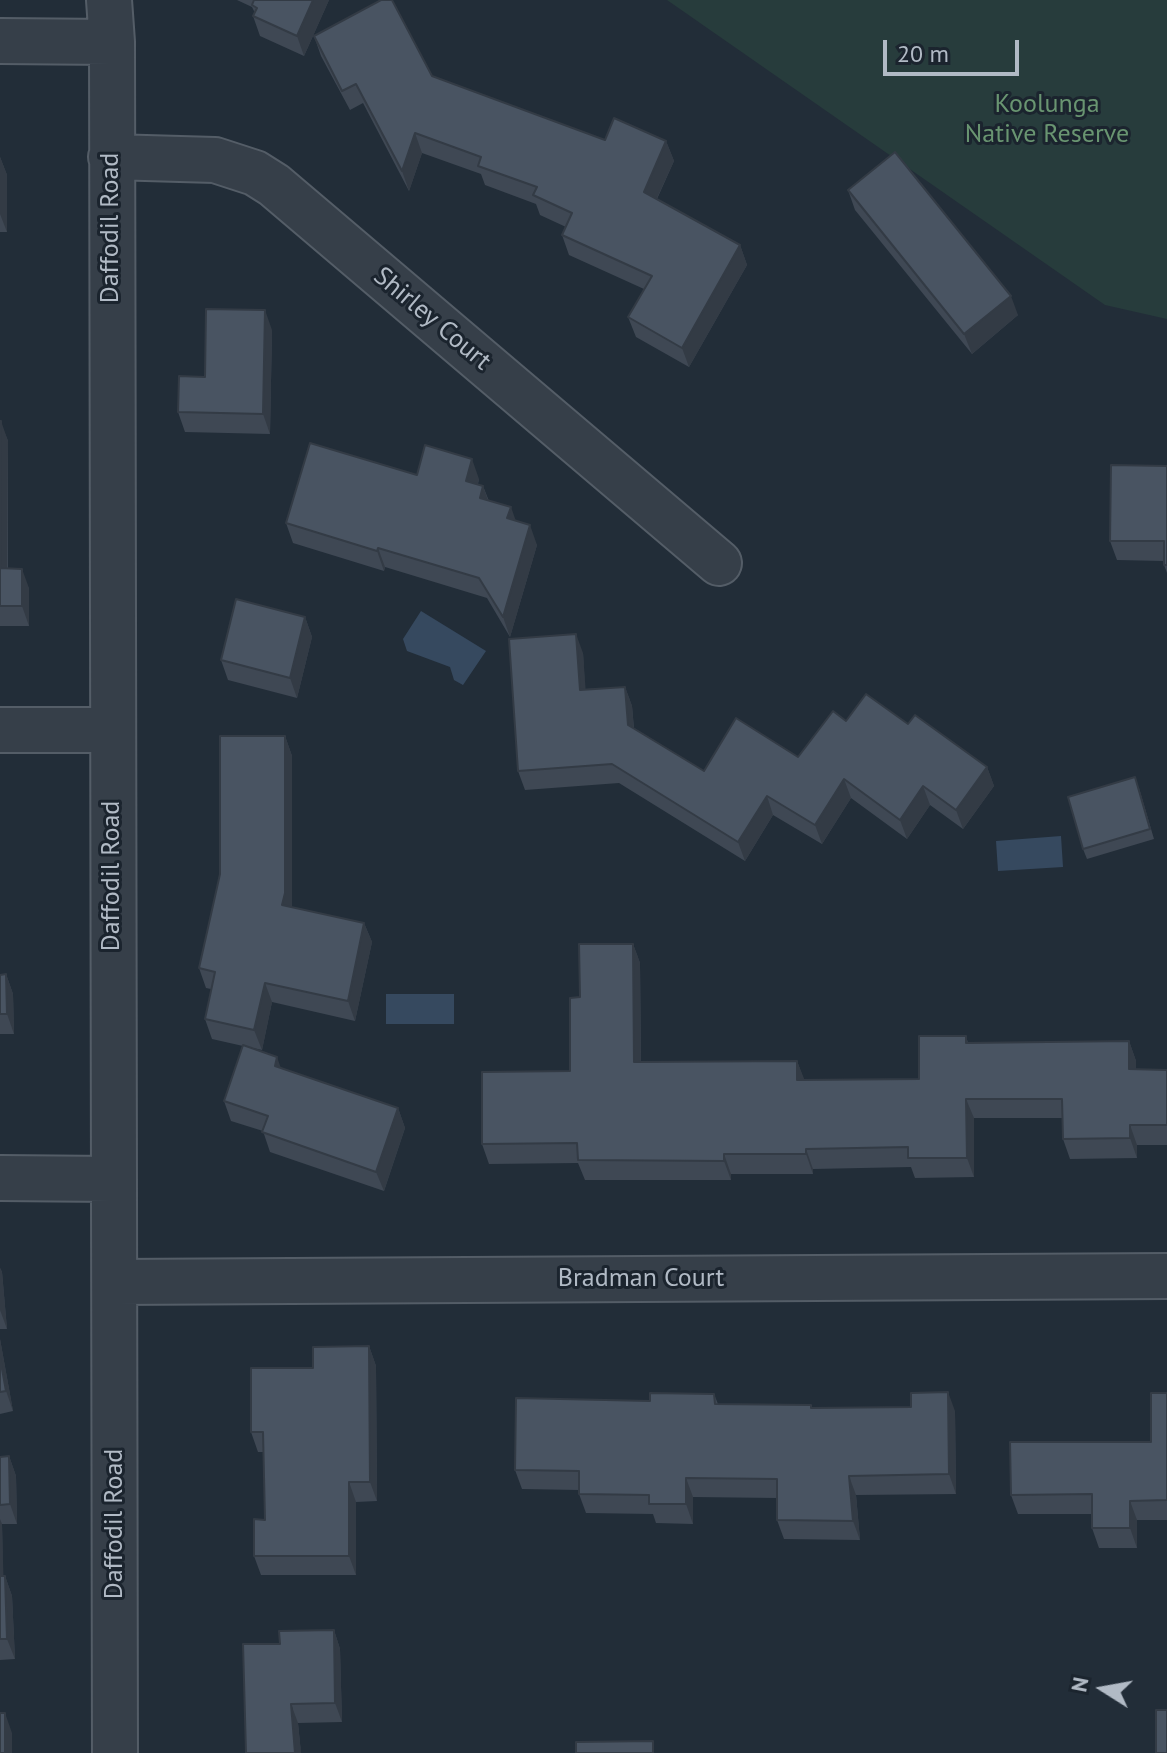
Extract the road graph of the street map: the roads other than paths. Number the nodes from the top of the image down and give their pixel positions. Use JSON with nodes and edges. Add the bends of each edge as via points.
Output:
{"nodes":[{"id":1,"x":111,"y":21,"type":"edge"},
{"id":2,"x":0,"y":41,"type":"edge"},
{"id":3,"x":111,"y":157,"type":"junction"},
{"id":4,"x":719,"y":563,"type":"dead end"},
{"id":5,"x":0,"y":730,"type":"edge"},
{"id":6,"x":112,"y":730,"type":"junction"},
{"id":7,"x":0,"y":1178,"type":"edge"},
{"id":8,"x":112,"y":1179,"type":"junction"},
{"id":9,"x":1167,"y":1276,"type":"edge"},
{"id":10,"x":116,"y":1282,"type":"junction"},
{"id":11,"x":115,"y":1753,"type":"edge"}],
"edges":[{"from":1,"to":2,"type":"street"},
{"from":1,"to":3,"type":"street","name":"Daffodil Road"},
{"from":3,"to":4,"type":"street","name":"Shirley Court","via":[[215,160],[274,185]]},
{"from":3,"to":6,"type":"street","name":"Daffodil Road"},
{"from":5,"to":6,"type":"street"},
{"from":6,"to":8,"type":"street","name":"Daffodil Road"},
{"from":7,"to":8,"type":"street"},
{"from":8,"to":10,"type":"street","name":"Daffodil Road"},
{"from":9,"to":10,"type":"street","name":"Bradman Court"},
{"from":10,"to":11,"type":"street","name":"Daffodil Road"}]}
